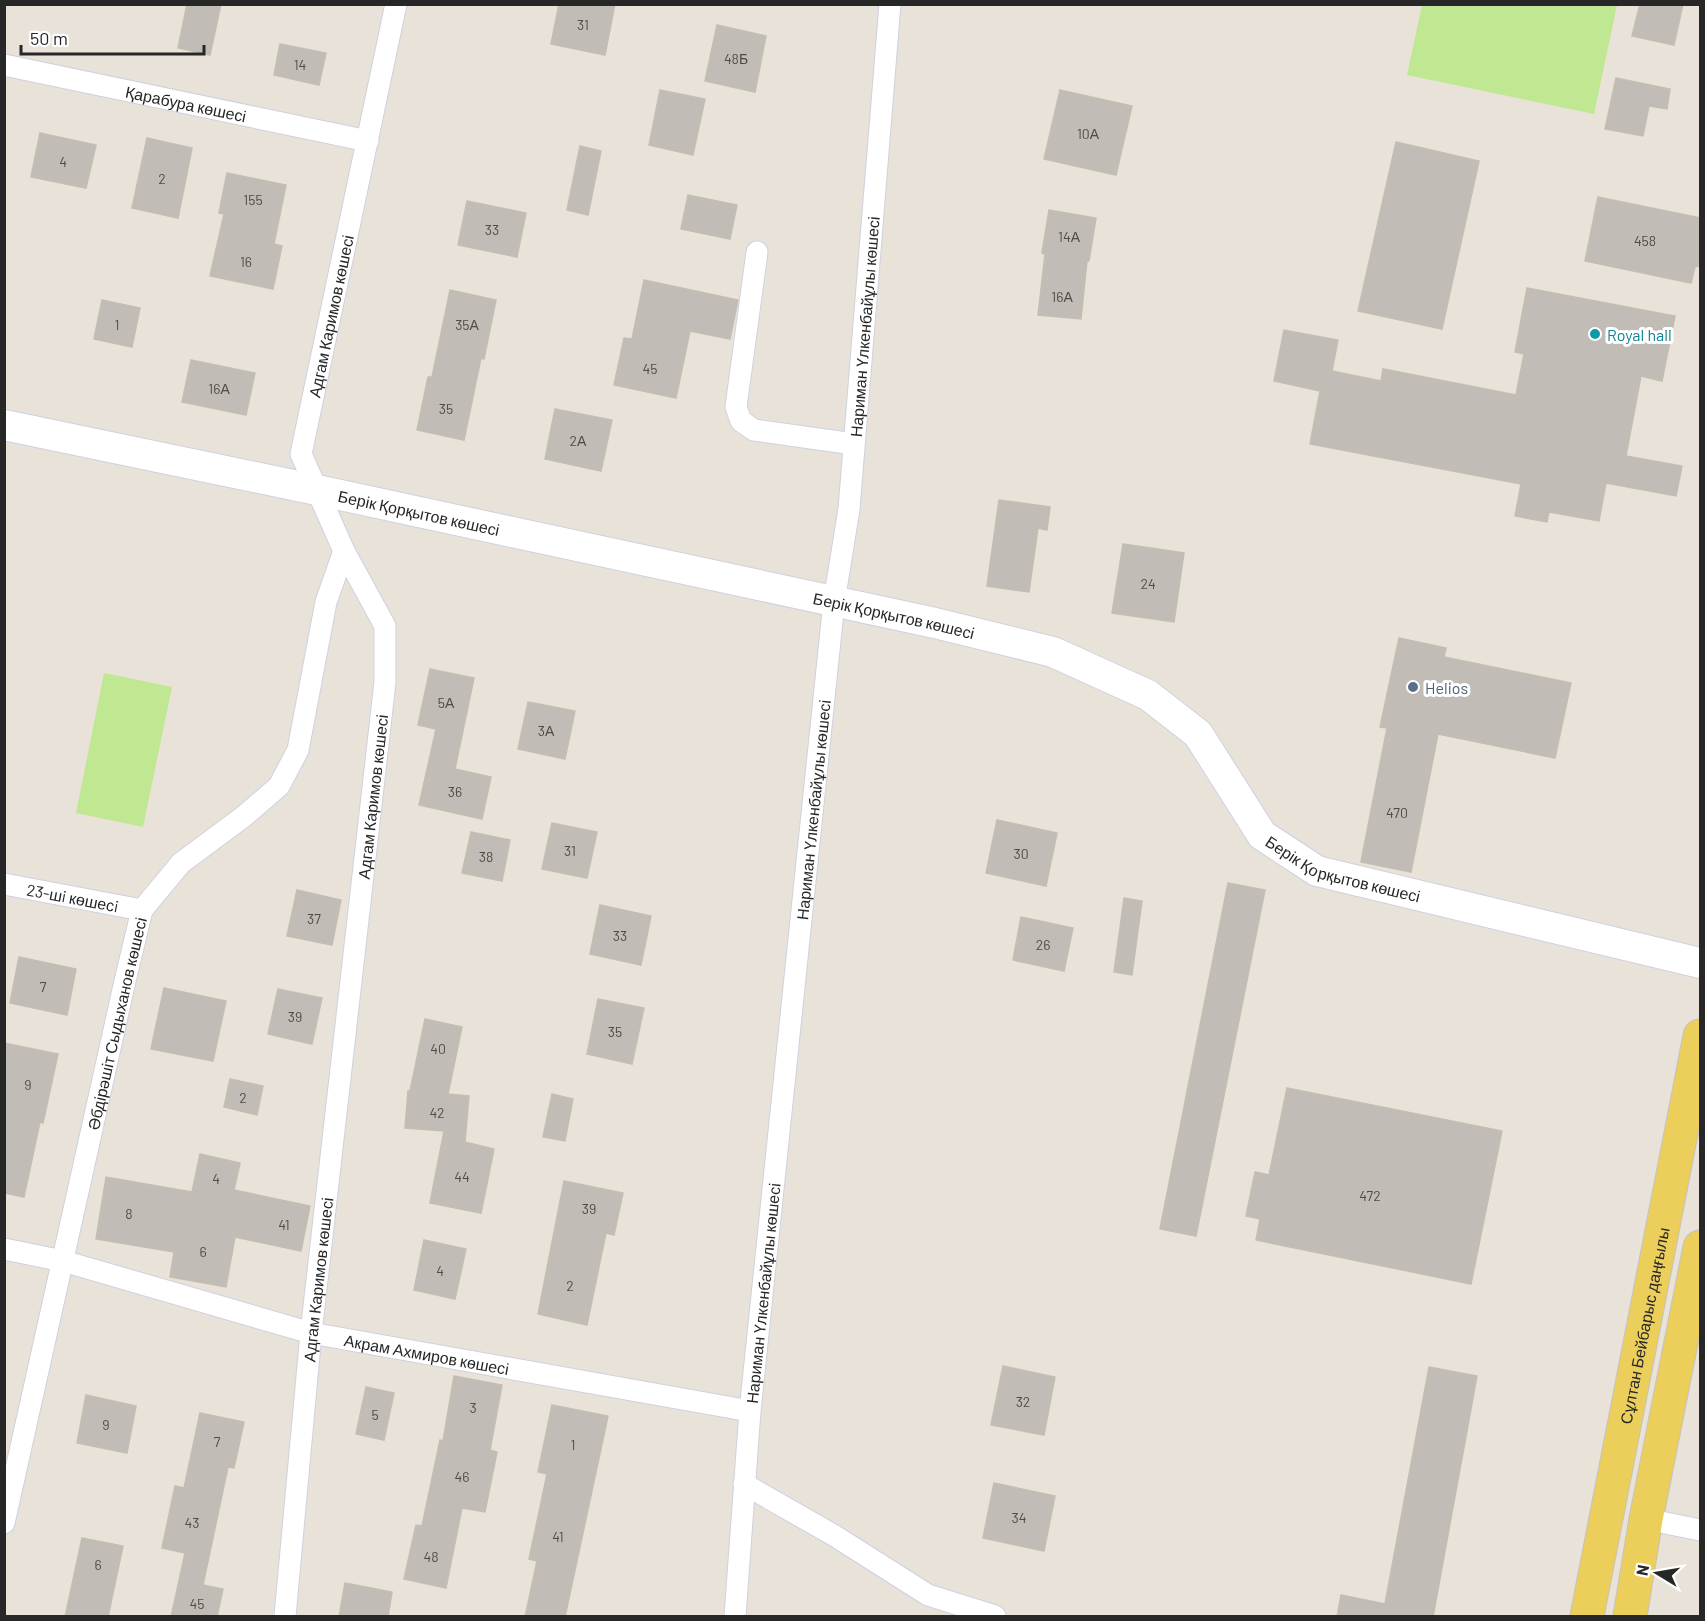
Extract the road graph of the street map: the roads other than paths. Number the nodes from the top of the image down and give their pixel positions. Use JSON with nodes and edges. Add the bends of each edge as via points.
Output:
{"nodes":[{"id":1,"x":396,"y":4,"type":"edge"},
{"id":2,"x":890,"y":4,"type":"edge"},
{"id":3,"x":4,"y":65,"type":"edge"},
{"id":4,"x":368,"y":141,"type":"junction"},
{"id":5,"x":757,"y":252,"type":"dead end"},
{"id":6,"x":4,"y":425,"type":"edge"},
{"id":7,"x":854,"y":444,"type":"junction"},
{"id":8,"x":317,"y":490,"type":"junction"},
{"id":9,"x":344,"y":551,"type":"junction"},
{"id":10,"x":834,"y":602,"type":"junction"},
{"id":11,"x":4,"y":884,"type":"edge"},
{"id":12,"x":142,"y":910,"type":"junction"},
{"id":13,"x":1701,"y":963,"type":"edge"},
{"id":14,"x":1701,"y":1036,"type":"edge"},
{"id":15,"x":1701,"y":1247,"type":"edge"},
{"id":16,"x":4,"y":1249,"type":"edge"},
{"id":17,"x":63,"y":1261,"type":"junction"},
{"id":18,"x":311,"y":1333,"type":"junction"},
{"id":19,"x":750,"y":1411,"type":"junction"},
{"id":20,"x":744,"y":1484,"type":"junction"},
{"id":21,"x":1646,"y":1519,"type":"junction"},
{"id":22,"x":4,"y":1523,"type":"edge"},
{"id":23,"x":1701,"y":1530,"type":"edge"},
{"id":24,"x":285,"y":1617,"type":"edge"},
{"id":25,"x":735,"y":1617,"type":"edge"},
{"id":26,"x":995,"y":1617,"type":"edge"},
{"id":27,"x":1587,"y":1617,"type":"edge"},
{"id":28,"x":1630,"y":1617,"type":"edge"}],
"edges":[{"from":1,"to":4,"type":"street","name":"Адгам Каримов көшесі"},
{"from":2,"to":7,"type":"street","name":"Нариман Үлкенбайұлы көшесі"},
{"from":3,"to":4,"type":"street","name":"Қарабура көшесі"},
{"from":4,"to":8,"type":"street","name":"Адгам Каримов көшесі","via":[[301,454]]},
{"from":5,"to":7,"type":"street","via":[[736,407],[741,421],[754,430]]},
{"from":6,"to":8,"type":"street","name":"Берік Қорқытов көшесі"},
{"from":7,"to":10,"type":"street","name":"Нариман Үлкенбайұлы көшесі","via":[[849,509]]},
{"from":8,"to":9,"type":"street","name":"Адгам Каримов көшесі"},
{"from":8,"to":10,"type":"street","name":"Берік Қорқытов көшесі"},
{"from":9,"to":12,"type":"street","name":"Әбдірәшіт Сыдыханов көшесі","via":[[326,602],[298,750],[279,786],[181,863]]},
{"from":9,"to":18,"type":"street","name":"Адгам Каримов көшесі","via":[[385,626],[385,682]]},
{"from":10,"to":13,"type":"street","name":"Берік Қорқытов көшесі","via":[[1053,652],[1148,695],[1198,734],[1262,835],[1317,871]]},
{"from":10,"to":19,"type":"street","name":"Нариман Үлкенбайұлы көшесі"},
{"from":11,"to":12,"type":"street","name":"23-шi көшесi"},
{"from":12,"to":17,"type":"street","name":"Әбдірәшіт Сыдыханов көшесі"},
{"from":14,"to":27,"type":"main road","name":"Сұлтан Бейбарыс даңғылы"},
{"from":15,"to":21,"type":"main road"},
{"from":16,"to":17,"type":"street","name":"Акрам Ахмиров көшесі"},
{"from":17,"to":18,"type":"street","name":"Акрам Ахмиров көшесі"},
{"from":17,"to":22,"type":"street","name":"Әбдірәшіт Сыдыханов көшесі"},
{"from":18,"to":19,"type":"street","name":"Акрам Ахмиров көшесі"},
{"from":18,"to":24,"type":"street","name":"Адгам Каримов көшесі"},
{"from":19,"to":20,"type":"street","name":"Нариман Үлкенбайұлы көшесі"},
{"from":20,"to":25,"type":"street","name":"Нариман Үлкенбайұлы көшесі"},
{"from":20,"to":26,"type":"street","via":[[928,1595]]},
{"from":21,"to":23,"type":"street"},
{"from":21,"to":28,"type":"main road"}]}
